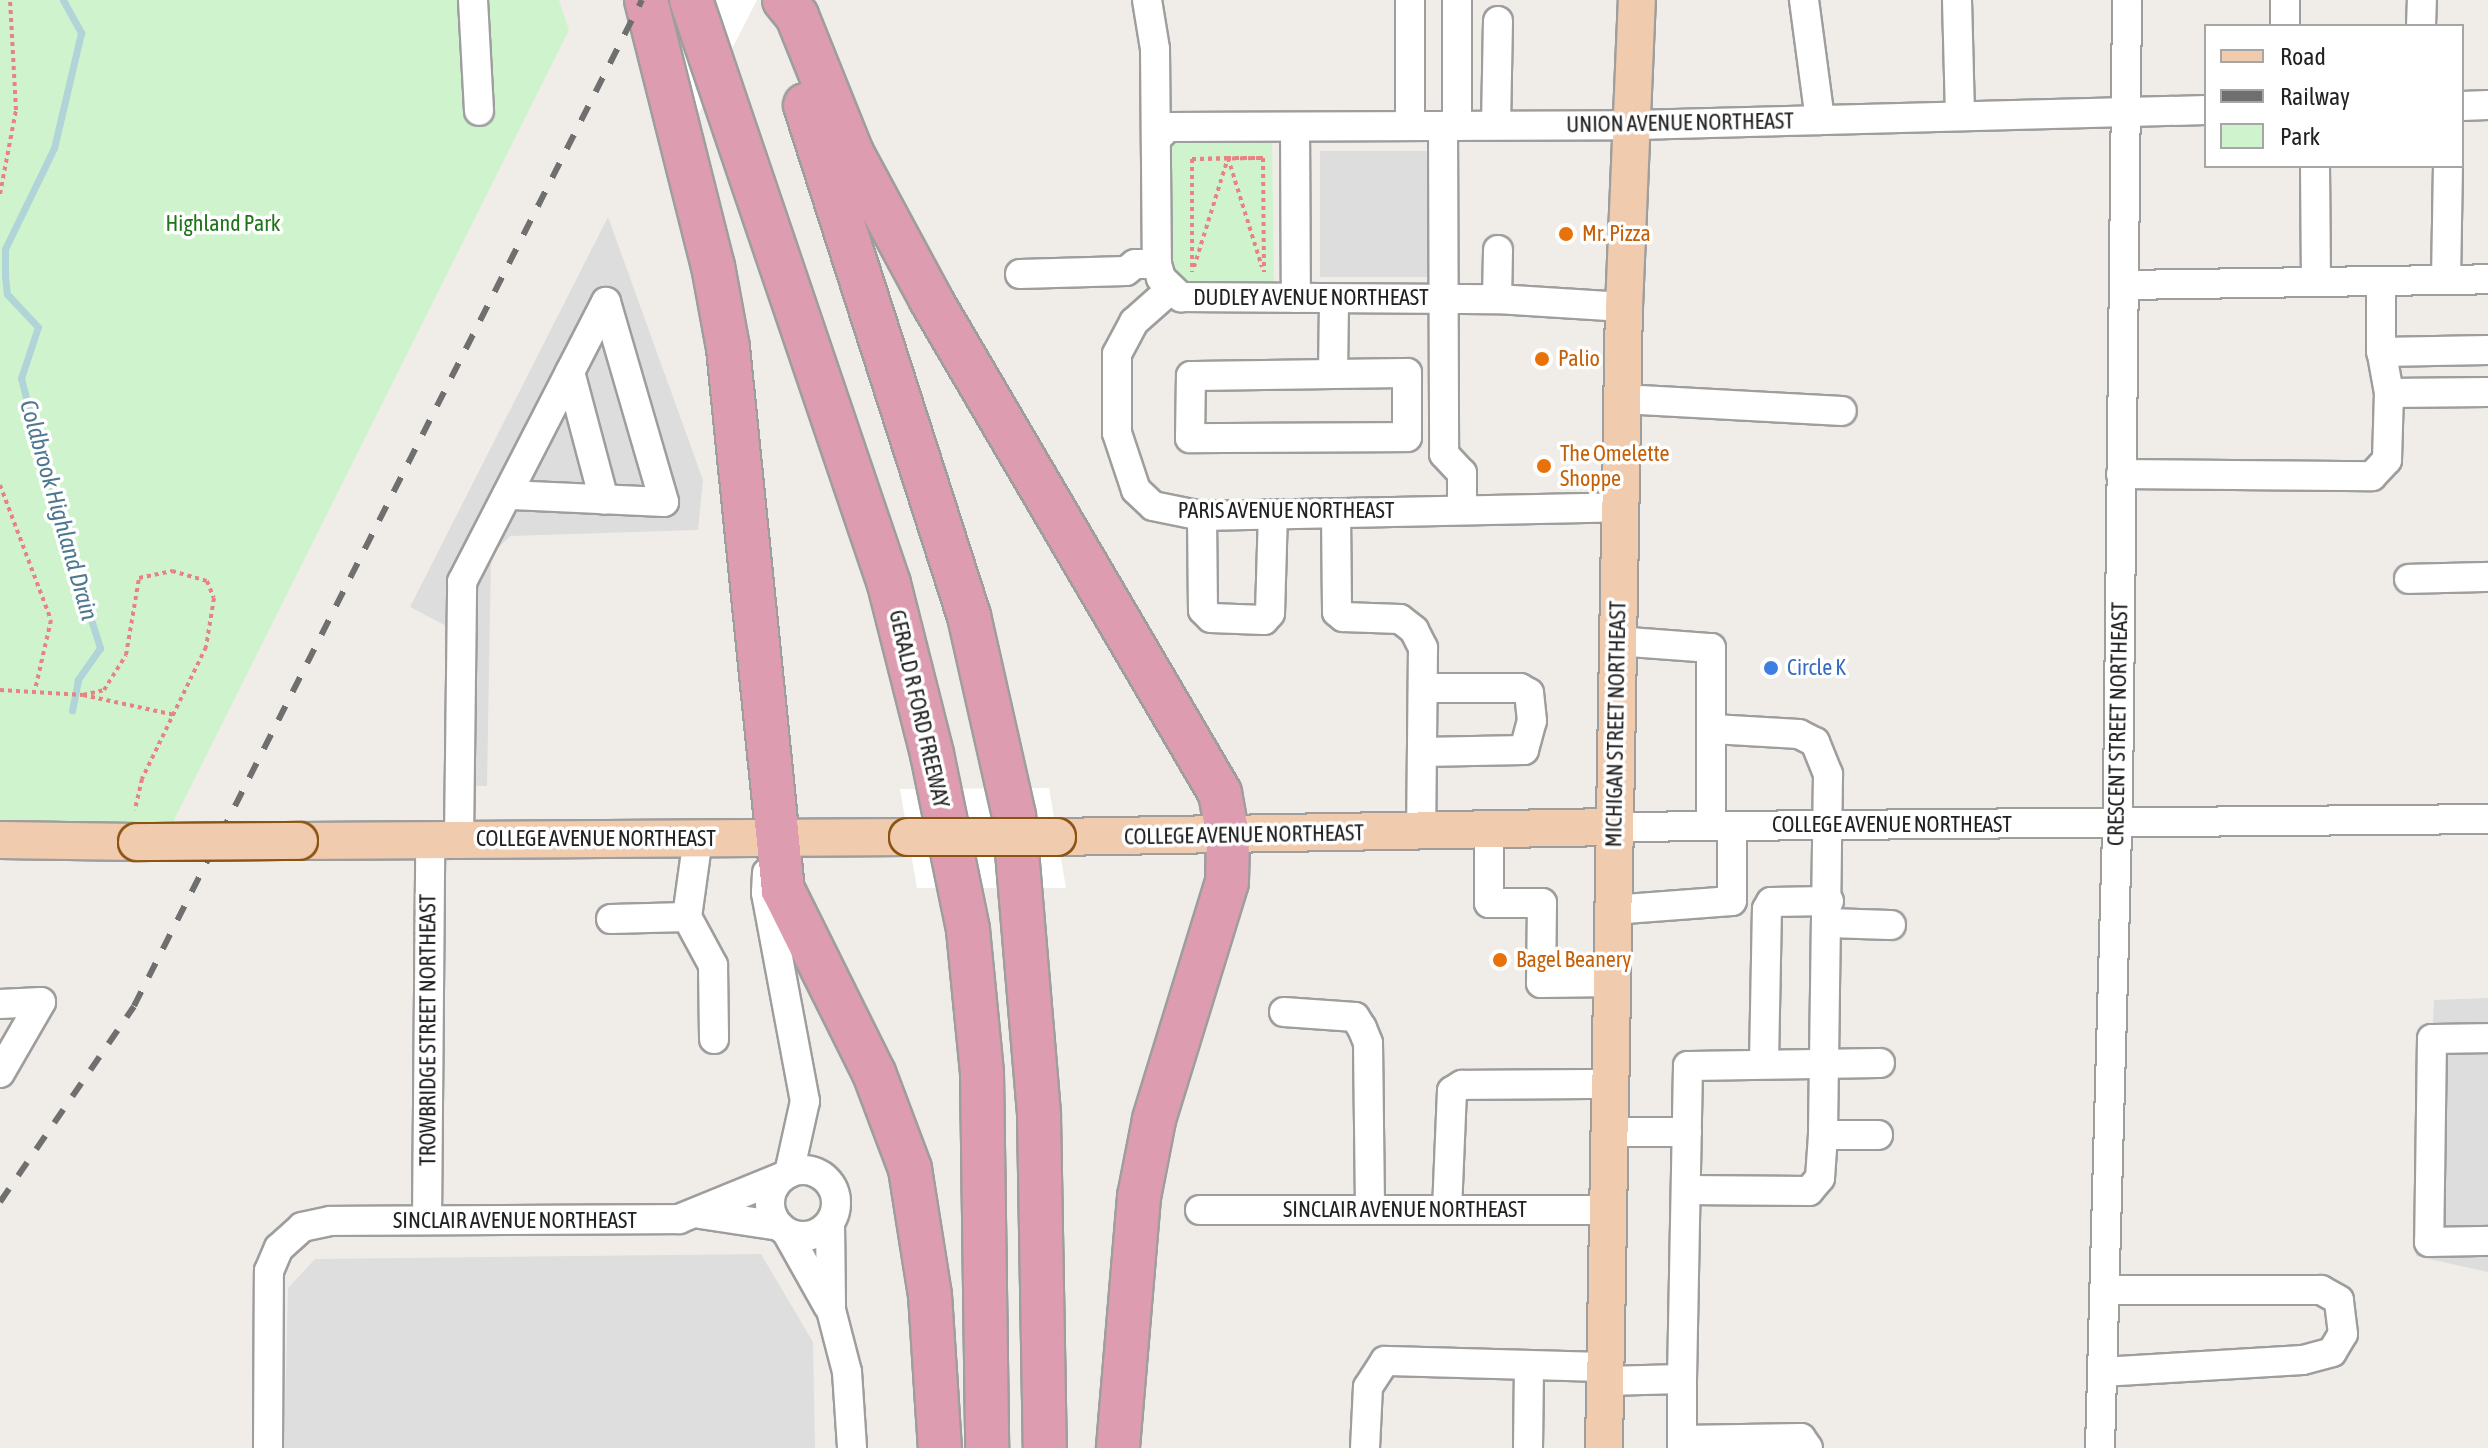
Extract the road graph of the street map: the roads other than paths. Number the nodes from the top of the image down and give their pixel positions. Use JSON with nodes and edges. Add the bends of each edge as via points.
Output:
{"nodes":[{"id":1,"x":473,"y":0,"type":"edge"},
{"id":2,"x":646,"y":0,"type":"edge"},
{"id":3,"x":691,"y":0,"type":"edge"},
{"id":4,"x":772,"y":0,"type":"edge"},
{"id":5,"x":784,"y":0,"type":"edge"},
{"id":6,"x":1147,"y":0,"type":"edge"},
{"id":7,"x":1410,"y":0,"type":"edge"},
{"id":8,"x":1457,"y":0,"type":"edge"},
{"id":9,"x":1637,"y":0,"type":"edge"},
{"id":10,"x":1804,"y":0,"type":"edge"},
{"id":11,"x":1957,"y":0,"type":"edge"},
{"id":12,"x":2127,"y":0,"type":"edge"},
{"id":13,"x":2285,"y":0,"type":"edge"},
{"id":14,"x":2422,"y":0,"type":"edge"},
{"id":15,"x":1498,"y":21,"type":"dead end"},
{"id":16,"x":2285,"y":24,"type":"edge"},
{"id":17,"x":2421,"y":24,"type":"edge"},
{"id":18,"x":2488,"y":105,"type":"edge"},
{"id":19,"x":2464,"y":106,"type":"edge"},
{"id":20,"x":2204,"y":110,"type":"edge"},
{"id":21,"x":479,"y":111,"type":"dead end"},
{"id":22,"x":2125,"y":112,"type":"junction"},
{"id":23,"x":1960,"y":116,"type":"junction"},
{"id":24,"x":1820,"y":120,"type":"junction"},
{"id":25,"x":1496,"y":125,"type":"junction"},
{"id":26,"x":1634,"y":125,"type":"junction"},
{"id":27,"x":1410,"y":126,"type":"junction"},
{"id":28,"x":1450,"y":126,"type":"junction"},
{"id":29,"x":1295,"y":127,"type":"junction"},
{"id":30,"x":1158,"y":137,"type":"junction"},
{"id":31,"x":2315,"y":168,"type":"edge"},
{"id":32,"x":2448,"y":168,"type":"edge"},
{"id":33,"x":1498,"y":250,"type":"dead end"},
{"id":34,"x":1157,"y":264,"type":"junction"},
{"id":35,"x":1020,"y":274,"type":"dead end"},
{"id":36,"x":2488,"y":279,"type":"edge"},
{"id":37,"x":2446,"y":280,"type":"junction"},
{"id":38,"x":2381,"y":281,"type":"junction"},
{"id":39,"x":2316,"y":282,"type":"junction"},
{"id":40,"x":2125,"y":285,"type":"junction"},
{"id":41,"x":1170,"y":290,"type":"junction"},
{"id":42,"x":1296,"y":298,"type":"junction"},
{"id":43,"x":1334,"y":299,"type":"junction"},
{"id":44,"x":1445,"y":299,"type":"junction"},
{"id":45,"x":1497,"y":299,"type":"junction"},
{"id":46,"x":1624,"y":307,"type":"junction"},
{"id":47,"x":2488,"y":350,"type":"edge"},
{"id":48,"x":2381,"y":352,"type":"junction"},
{"id":49,"x":570,"y":372,"type":"junction"},
{"id":50,"x":1333,"y":374,"type":"junction"},
{"id":51,"x":2488,"y":392,"type":"edge"},
{"id":52,"x":2389,"y":393,"type":"junction"},
{"id":53,"x":1622,"y":399,"type":"junction"},
{"id":54,"x":1842,"y":411,"type":"dead end"},
{"id":55,"x":2121,"y":474,"type":"junction"},
{"id":56,"x":507,"y":495,"type":"junction"},
{"id":57,"x":604,"y":500,"type":"junction"},
{"id":58,"x":1620,"y":507,"type":"junction"},
{"id":59,"x":1462,"y":510,"type":"junction"},
{"id":60,"x":1336,"y":513,"type":"junction"},
{"id":61,"x":1273,"y":514,"type":"junction"},
{"id":62,"x":1202,"y":516,"type":"junction"},
{"id":63,"x":2488,"y":577,"type":"edge"},
{"id":64,"x":2409,"y":579,"type":"dead end"},
{"id":65,"x":1617,"y":641,"type":"junction"},
{"id":66,"x":1423,"y":688,"type":"junction"},
{"id":67,"x":1713,"y":729,"type":"junction"},
{"id":68,"x":1422,"y":752,"type":"junction"},
{"id":69,"x":2488,"y":819,"type":"edge"},
{"id":70,"x":2118,"y":824,"type":"junction"},
{"id":71,"x":1831,"y":825,"type":"junction"},
{"id":72,"x":1722,"y":826,"type":"junction"},
{"id":73,"x":1613,"y":827,"type":"junction"},
{"id":74,"x":1489,"y":830,"type":"junction"},
{"id":75,"x":1421,"y":832,"type":"junction"},
{"id":76,"x":1228,"y":837,"type":"junction"},
{"id":77,"x":698,"y":838,"type":"junction"},
{"id":78,"x":779,"y":838,"type":"junction"},
{"id":79,"x":0,"y":840,"type":"edge"},
{"id":80,"x":444,"y":840,"type":"junction"},
{"id":81,"x":1612,"y":910,"type":"junction"},
{"id":82,"x":1828,"y":912,"type":"junction"},
{"id":83,"x":687,"y":917,"type":"junction"},
{"id":84,"x":611,"y":919,"type":"dead end"},
{"id":85,"x":1891,"y":925,"type":"dead end"},
{"id":86,"x":1612,"y":982,"type":"junction"},
{"id":87,"x":0,"y":1004,"type":"edge"},
{"id":88,"x":1284,"y":1012,"type":"dead end"},
{"id":89,"x":2488,"y":1038,"type":"edge"},
{"id":90,"x":714,"y":1039,"type":"dead end"},
{"id":91,"x":1764,"y":1063,"type":"junction"},
{"id":92,"x":1824,"y":1063,"type":"junction"},
{"id":93,"x":1880,"y":1063,"type":"dead end"},
{"id":94,"x":0,"y":1073,"type":"edge"},
{"id":95,"x":1611,"y":1084,"type":"junction"},
{"id":96,"x":1610,"y":1132,"type":"junction"},
{"id":97,"x":1687,"y":1132,"type":"junction"},
{"id":98,"x":1823,"y":1135,"type":"junction"},
{"id":99,"x":1878,"y":1135,"type":"dead end"},
{"id":100,"x":786,"y":1175,"type":"junction"},
{"id":101,"x":1686,"y":1190,"type":"junction"},
{"id":102,"x":1200,"y":1210,"type":"dead end"},
{"id":103,"x":1370,"y":1210,"type":"junction"},
{"id":104,"x":1447,"y":1210,"type":"junction"},
{"id":105,"x":1609,"y":1210,"type":"junction"},
{"id":106,"x":700,"y":1214,"type":"junction"},
{"id":107,"x":427,"y":1220,"type":"junction"},
{"id":108,"x":830,"y":1223,"type":"junction"},
{"id":109,"x":783,"y":1229,"type":"junction"},
{"id":110,"x":2488,"y":1241,"type":"edge"},
{"id":111,"x":2104,"y":1290,"type":"junction"},
{"id":112,"x":831,"y":1310,"type":"junction"},
{"id":113,"x":1529,"y":1365,"type":"junction"},
{"id":114,"x":2102,"y":1372,"type":"junction"},
{"id":115,"x":1606,"y":1374,"type":"junction"},
{"id":116,"x":1682,"y":1379,"type":"junction"},
{"id":117,"x":1682,"y":1444,"type":"edge"},
{"id":118,"x":268,"y":1448,"type":"edge"},
{"id":119,"x":852,"y":1448,"type":"edge"},
{"id":120,"x":940,"y":1448,"type":"edge"},
{"id":121,"x":987,"y":1448,"type":"edge"},
{"id":122,"x":1045,"y":1448,"type":"edge"},
{"id":123,"x":1118,"y":1448,"type":"edge"},
{"id":124,"x":1365,"y":1448,"type":"edge"},
{"id":125,"x":1528,"y":1448,"type":"edge"},
{"id":126,"x":1604,"y":1448,"type":"edge"},
{"id":127,"x":1808,"y":1448,"type":"edge"},
{"id":128,"x":2100,"y":1448,"type":"edge"}],
"edges":[{"from":1,"to":21,"type":"street"},
{"from":2,"to":78,"type":"highway","via":[[713,266],[740,431]]},
{"from":3,"to":121,"type":"highway","name":"GERALD R FORD FREEWAY","via":[[889,584],[932,754],[968,930],[982,1073]]},
{"from":4,"to":122,"type":"highway","via":[[969,616],[1014,816],[1039,1116]]},
{"from":5,"to":76,"type":"highway","via":[[797,16],[852,153],[931,300],[1194,742],[1220,793]]},
{"from":6,"to":30,"type":"street","via":[[1153,21]]},
{"from":7,"to":27,"type":"street"},
{"from":8,"to":28,"type":"street"},
{"from":9,"to":26,"type":"main road","name":"MICHIGAN STREET NORTHEAST"},
{"from":10,"to":24,"type":"street"},
{"from":11,"to":23,"type":"street"},
{"from":12,"to":22,"type":"street","name":"CRESCENT STREET NORTHEAST"},
{"from":13,"to":16,"type":"street"},
{"from":14,"to":17,"type":"street"},
{"from":15,"to":25,"type":"street"},
{"from":18,"to":19,"type":"street"},
{"from":20,"to":22,"type":"street","name":"UNION AVENUE NORTHEAST"},
{"from":22,"to":23,"type":"street","name":"UNION AVENUE NORTHEAST"},
{"from":22,"to":40,"type":"street","name":"CRESCENT STREET NORTHEAST"},
{"from":23,"to":24,"type":"street","name":"UNION AVENUE NORTHEAST"},
{"from":24,"to":26,"type":"street","name":"UNION AVENUE NORTHEAST"},
{"from":25,"to":26,"type":"street","name":"UNION AVENUE NORTHEAST"},
{"from":25,"to":28,"type":"street","name":"UNION AVENUE NORTHEAST"},
{"from":26,"to":46,"type":"main road","name":"MICHIGAN STREET NORTHEAST"},
{"from":27,"to":28,"type":"street","name":"UNION AVENUE NORTHEAST"},
{"from":27,"to":29,"type":"street","name":"UNION AVENUE NORTHEAST"},
{"from":28,"to":44,"type":"street"},
{"from":29,"to":30,"type":"street","name":"UNION AVENUE NORTHEAST","via":[[1168,127]]},
{"from":29,"to":42,"type":"street"},
{"from":30,"to":34,"type":"street"},
{"from":31,"to":39,"type":"street"},
{"from":32,"to":37,"type":"street"},
{"from":33,"to":45,"type":"street"},
{"from":34,"to":35,"type":"street","via":[[1135,264],[1126,271]]},
{"from":34,"to":41,"type":"street","name":"DUDLEY AVENUE NORTHEAST"},
{"from":36,"to":37,"type":"street"},
{"from":37,"to":38,"type":"street"},
{"from":38,"to":39,"type":"street"},
{"from":38,"to":48,"type":"street"},
{"from":39,"to":40,"type":"street"},
{"from":40,"to":55,"type":"street","name":"CRESCENT STREET NORTHEAST"},
{"from":41,"to":42,"type":"street","name":"DUDLEY AVENUE NORTHEAST","via":[[1181,297]]},
{"from":41,"to":62,"type":"street","name":"PARIS AVENUE NORTHEAST","via":[[1122,336],[1117,354],[1117,433],[1125,466],[1145,498],[1174,514]]},
{"from":42,"to":43,"type":"street","name":"DUDLEY AVENUE NORTHEAST"},
{"from":43,"to":44,"type":"street","name":"DUDLEY AVENUE NORTHEAST"},
{"from":43,"to":50,"type":"street"},
{"from":44,"to":45,"type":"street","name":"DUDLEY AVENUE NORTHEAST"},
{"from":44,"to":59,"type":"street","via":[[1444,454],[1462,473]]},
{"from":45,"to":46,"type":"street","name":"DUDLEY AVENUE NORTHEAST"},
{"from":46,"to":53,"type":"main road","name":"MICHIGAN STREET NORTHEAST"},
{"from":47,"to":48,"type":"street"},
{"from":48,"to":52,"type":"street"},
{"from":49,"to":56,"type":"street","name":"TROWBRIDGE STREET NORTHEAST"},
{"from":49,"to":57,"type":"street"},
{"from":49,"to":57,"type":"street","name":"TROWBRIDGE STREET NORTHEAST","via":[[606,302],[664,502]]},
{"from":50,"to":50,"type":"street","via":[[1191,376],[1190,438],[1407,437],[1407,373]]},
{"from":51,"to":52,"type":"street"},
{"from":52,"to":55,"type":"street","via":[[2387,460],[2372,476]]},
{"from":53,"to":54,"type":"street"},
{"from":53,"to":58,"type":"main road","name":"MICHIGAN STREET NORTHEAST"},
{"from":55,"to":70,"type":"street","name":"CRESCENT STREET NORTHEAST"},
{"from":56,"to":57,"type":"street"},
{"from":56,"to":80,"type":"street","name":"TROWBRIDGE STREET NORTHEAST","via":[[462,582]]},
{"from":58,"to":59,"type":"street","name":"PARIS AVENUE NORTHEAST"},
{"from":58,"to":65,"type":"main road","name":"MICHIGAN STREET NORTHEAST"},
{"from":59,"to":60,"type":"street","name":"PARIS AVENUE NORTHEAST"},
{"from":60,"to":61,"type":"street","name":"PARIS AVENUE NORTHEAST"},
{"from":60,"to":66,"type":"street","via":[[1337,612],[1409,624],[1423,648]]},
{"from":61,"to":62,"type":"street","name":"PARIS AVENUE NORTHEAST"},
{"from":61,"to":62,"type":"street","via":[[1270,613],[1264,620],[1211,618],[1203,610]]},
{"from":63,"to":64,"type":"street"},
{"from":65,"to":67,"type":"street","via":[[1711,648]]},
{"from":65,"to":73,"type":"main road","name":"MICHIGAN STREET NORTHEAST"},
{"from":66,"to":68,"type":"street"},
{"from":66,"to":68,"type":"street","via":[[1520,688],[1529,693],[1532,721],[1524,750]]},
{"from":67,"to":71,"type":"street","via":[[1782,730],[1815,742],[1828,774]]},
{"from":67,"to":72,"type":"street"},
{"from":68,"to":75,"type":"street"},
{"from":69,"to":70,"type":"street","name":"COLLEGE AVENUE NORTHEAST"},
{"from":70,"to":71,"type":"street","name":"COLLEGE AVENUE NORTHEAST"},
{"from":70,"to":111,"type":"street","name":"CRESCENT STREET NORTHEAST"},
{"from":71,"to":72,"type":"street","name":"COLLEGE AVENUE NORTHEAST"},
{"from":71,"to":82,"type":"street"},
{"from":72,"to":73,"type":"street","name":"COLLEGE AVENUE NORTHEAST"},
{"from":72,"to":81,"type":"street","via":[[1732,901]]},
{"from":73,"to":74,"type":"main road","name":"COLLEGE AVENUE NORTHEAST"},
{"from":73,"to":81,"type":"main road","name":"MICHIGAN STREET NORTHEAST"},
{"from":74,"to":75,"type":"main road","name":"COLLEGE AVENUE NORTHEAST"},
{"from":74,"to":86,"type":"street","via":[[1489,903],[1542,903],[1541,983]]},
{"from":75,"to":76,"type":"main road","name":"COLLEGE AVENUE NORTHEAST"},
{"from":76,"to":78,"type":"main road","name":"COLLEGE AVENUE NORTHEAST","bridge":true},
{"from":76,"to":123,"type":"highway","via":[[1227,882],[1154,1120],[1139,1197]]},
{"from":77,"to":78,"type":"main road","name":"COLLEGE AVENUE NORTHEAST"},
{"from":77,"to":80,"type":"main road","name":"COLLEGE AVENUE NORTHEAST"},
{"from":77,"to":83,"type":"street"},
{"from":78,"to":100,"type":"street","via":[[766,893],[805,1101]]},
{"from":78,"to":120,"type":"highway","via":[[783,890],[874,1073],[910,1169],[930,1295]]},
{"from":79,"to":80,"type":"main road","name":"COLLEGE AVENUE NORTHEAST","bridge":true,"via":[[136,826],[299,841]]},
{"from":80,"to":107,"type":"street","name":"TROWBRIDGE STREET NORTHEAST"},
{"from":81,"to":86,"type":"main road","name":"MICHIGAN STREET NORTHEAST"},
{"from":82,"to":85,"type":"street"},
{"from":82,"to":91,"type":"street","via":[[1771,902],[1767,909]]},
{"from":82,"to":92,"type":"street"},
{"from":83,"to":84,"type":"street"},
{"from":83,"to":90,"type":"street","via":[[713,965]]},
{"from":86,"to":95,"type":"main road","name":"MICHIGAN STREET NORTHEAST"},
{"from":87,"to":94,"type":"street","via":[[41,1002]]},
{"from":88,"to":103,"type":"street","via":[[1355,1017],[1362,1028],[1368,1043]]},
{"from":89,"to":110,"type":"street","via":[[2432,1039],[2429,1242]]},
{"from":91,"to":92,"type":"street"},
{"from":91,"to":97,"type":"street","via":[[1688,1066]]},
{"from":92,"to":93,"type":"street"},
{"from":92,"to":98,"type":"street"},
{"from":95,"to":96,"type":"main road","name":"MICHIGAN STREET NORTHEAST"},
{"from":95,"to":104,"type":"street","via":[[1462,1085],[1452,1091]]},
{"from":96,"to":97,"type":"street"},
{"from":96,"to":105,"type":"main road","name":"MICHIGAN STREET NORTHEAST"},
{"from":97,"to":101,"type":"street"},
{"from":98,"to":99,"type":"street"},
{"from":98,"to":101,"type":"street","via":[[1820,1178],[1809,1191]]},
{"from":100,"to":106,"type":"street","name":"SINCLAIR AVENUE NORTHEAST"},
{"from":100,"to":108,"type":"street","via":[[814,1171],[831,1185],[837,1206]]},
{"from":100,"to":109,"type":"street","via":[[770,1206]]},
{"from":101,"to":116,"type":"street"},
{"from":102,"to":103,"type":"street","name":"SINCLAIR AVENUE NORTHEAST"},
{"from":103,"to":104,"type":"street","name":"SINCLAIR AVENUE NORTHEAST"},
{"from":104,"to":105,"type":"street","name":"SINCLAIR AVENUE NORTHEAST"},
{"from":105,"to":115,"type":"main road","name":"MICHIGAN STREET NORTHEAST"},
{"from":106,"to":107,"type":"street","name":"SINCLAIR AVENUE NORTHEAST","via":[[639,1222]]},
{"from":106,"to":109,"type":"street","name":"SINCLAIR AVENUE NORTHEAST"},
{"from":107,"to":118,"type":"street","name":"SINCLAIR AVENUE NORTHEAST","via":[[330,1221],[302,1227],[279,1248],[269,1271]]},
{"from":108,"to":109,"type":"street","via":[[808,1237]]},
{"from":108,"to":112,"type":"street"},
{"from":109,"to":112,"type":"street"},
{"from":111,"to":114,"type":"street","name":"CRESCENT STREET NORTHEAST"},
{"from":111,"to":114,"type":"street","via":[[2321,1290],[2339,1300],[2343,1334],[2332,1352],[2303,1360]]},
{"from":112,"to":119,"type":"street","via":[[847,1372]]},
{"from":113,"to":115,"type":"street"},
{"from":113,"to":124,"type":"street","via":[[1385,1361],[1368,1387]]},
{"from":113,"to":125,"type":"street"},
{"from":114,"to":128,"type":"street","name":"CRESCENT STREET NORTHEAST"},
{"from":115,"to":116,"type":"street"},
{"from":115,"to":126,"type":"main road","name":"MICHIGAN STREET NORTHEAST"},
{"from":116,"to":117,"type":"street"},
{"from":117,"to":127,"type":"street","via":[[1801,1438]]}]}
